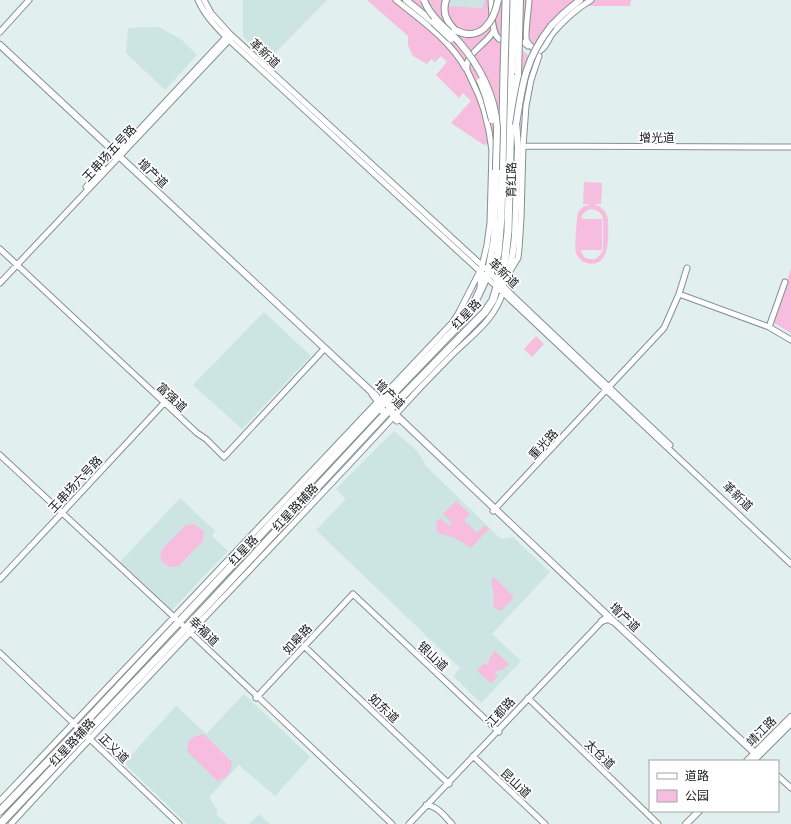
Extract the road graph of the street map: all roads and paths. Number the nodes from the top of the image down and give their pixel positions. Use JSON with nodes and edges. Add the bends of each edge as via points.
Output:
{"nodes":[{"id":1,"x":29,"y":0,"type":"edge"},
{"id":2,"x":198,"y":0,"type":"edge"},
{"id":3,"x":204,"y":0,"type":"edge"},
{"id":4,"x":396,"y":0,"type":"edge"},
{"id":5,"x":406,"y":0,"type":"edge"},
{"id":6,"x":424,"y":0,"type":"edge"},
{"id":7,"x":446,"y":0,"type":"edge"},
{"id":8,"x":491,"y":0,"type":"edge"},
{"id":9,"x":498,"y":0,"type":"edge"},
{"id":10,"x":506,"y":0,"type":"edge"},
{"id":11,"x":514,"y":0,"type":"edge"},
{"id":12,"x":520,"y":0,"type":"edge"},
{"id":13,"x":529,"y":0,"type":"edge"},
{"id":14,"x":580,"y":0,"type":"edge"},
{"id":15,"x":591,"y":0,"type":"edge"},
{"id":16,"x":494,"y":30,"type":"junction"},
{"id":17,"x":0,"y":32,"type":"edge"},
{"id":18,"x":526,"y":36,"type":"junction"},
{"id":19,"x":229,"y":37,"type":"junction"},
{"id":20,"x":500,"y":39,"type":"junction"},
{"id":21,"x":521,"y":41,"type":"junction"},
{"id":22,"x":0,"y":45,"type":"edge"},
{"id":23,"x":0,"y":49,"type":"edge"},
{"id":24,"x":539,"y":53,"type":"junction"},
{"id":25,"x":459,"y":57,"type":"junction"},
{"id":26,"x":469,"y":59,"type":"junction"},
{"id":27,"x":467,"y":70,"type":"junction"},
{"id":28,"x":516,"y":125,"type":"junction"},
{"id":29,"x":496,"y":140,"type":"junction"},
{"id":30,"x":523,"y":146,"type":"junction"},
{"id":31,"x":791,"y":147,"type":"edge"},
{"id":32,"x":117,"y":156,"type":"junction"},
{"id":33,"x":505,"y":218,"type":"junction"},
{"id":34,"x":0,"y":249,"type":"edge"},
{"id":35,"x":16,"y":264,"type":"junction"},
{"id":36,"x":687,"y":268,"type":"dead end"},
{"id":37,"x":485,"y":272,"type":"junction"},
{"id":38,"x":0,"y":278,"type":"edge"},
{"id":39,"x":786,"y":282,"type":"dead end"},
{"id":40,"x":0,"y":283,"type":"edge"},
{"id":41,"x":500,"y":287,"type":"junction"},
{"id":42,"x":680,"y":294,"type":"junction"},
{"id":43,"x":769,"y":327,"type":"junction"},
{"id":44,"x":791,"y":340,"type":"edge"},
{"id":45,"x":324,"y":349,"type":"junction"},
{"id":46,"x":608,"y":389,"type":"junction"},
{"id":47,"x":372,"y":395,"type":"joint"},
{"id":48,"x":164,"y":403,"type":"junction"},
{"id":49,"x":387,"y":411,"type":"junction"},
{"id":50,"x":1,"y":459,"type":"edge"},
{"id":51,"x":494,"y":510,"type":"junction"},
{"id":52,"x":61,"y":514,"type":"junction"},
{"id":53,"x":791,"y":560,"type":"edge"},
{"id":54,"x":791,"y":564,"type":"edge"},
{"id":55,"x":0,"y":579,"type":"edge"},
{"id":56,"x":353,"y":594,"type":"joint"},
{"id":57,"x":606,"y":619,"type":"junction"},
{"id":58,"x":176,"y":621,"type":"junction"},
{"id":59,"x":187,"y":631,"type":"junction"},
{"id":60,"x":304,"y":646,"type":"junction"},
{"id":61,"x":0,"y":653,"type":"edge"},
{"id":62,"x":0,"y":657,"type":"edge"},
{"id":63,"x":256,"y":697,"type":"junction"},
{"id":64,"x":529,"y":699,"type":"junction"},
{"id":65,"x":791,"y":717,"type":"edge"},
{"id":66,"x":72,"y":724,"type":"junction"},
{"id":67,"x":791,"y":724,"type":"edge"},
{"id":68,"x":78,"y":730,"type":"junction"},
{"id":69,"x":498,"y":731,"type":"junction"},
{"id":70,"x":86,"y":737,"type":"junction"},
{"id":71,"x":763,"y":748,"type":"junction"},
{"id":72,"x":753,"y":756,"type":"edge"},
{"id":73,"x":474,"y":757,"type":"junction"},
{"id":74,"x":779,"y":777,"type":"edge"},
{"id":75,"x":779,"y":780,"type":"edge"},
{"id":76,"x":449,"y":783,"type":"junction"},
{"id":77,"x":791,"y":790,"type":"edge"},
{"id":78,"x":436,"y":800,"type":"junction"},
{"id":79,"x":0,"y":801,"type":"edge"},
{"id":80,"x":428,"y":806,"type":"junction"},
{"id":81,"x":437,"y":809,"type":"junction"},
{"id":82,"x":1,"y":810,"type":"edge"},
{"id":83,"x":695,"y":812,"type":"edge"},
{"id":84,"x":698,"y":812,"type":"edge"},
{"id":85,"x":0,"y":824,"type":"edge"},
{"id":86,"x":11,"y":824,"type":"edge"},
{"id":87,"x":174,"y":824,"type":"edge"},
{"id":88,"x":179,"y":824,"type":"edge"},
{"id":89,"x":390,"y":824,"type":"edge"},
{"id":90,"x":409,"y":824,"type":"edge"},
{"id":91,"x":412,"y":824,"type":"edge"},
{"id":92,"x":452,"y":824,"type":"edge"},
{"id":93,"x":545,"y":824,"type":"edge"},
{"id":94,"x":658,"y":824,"type":"edge"},
{"id":95,"x":684,"y":824,"type":"edge"}],
"edges":[{"from":1,"to":17,"type":"street"},
{"from":2,"to":19,"type":"street","name":"革新道","via":[[209,18]]},
{"from":3,"to":19,"type":"street","name":"革新道"},
{"from":4,"to":25,"type":"street","name":"育红路","via":[[433,30]]},
{"from":5,"to":29,"type":"main road","bridge":true,"via":[[433,22],[464,54],[486,97]]},
{"from":6,"to":29,"type":"main road","bridge":true,"via":[[432,14],[465,49],[481,74],[494,108]]},
{"from":7,"to":9,"type":"main road","bridge":true,"via":[[444,11],[447,20],[455,30],[468,34],[478,32],[488,25]]},
{"from":8,"to":16,"type":"street"},
{"from":10,"to":33,"type":"highway","name":"育红路","bridge":true},
{"from":11,"to":33,"type":"highway","name":"育红路","bridge":true},
{"from":12,"to":28,"type":"main road","bridge":true},
{"from":13,"to":18,"type":"street"},
{"from":14,"to":28,"type":"main road","bridge":true,"via":[[555,21],[534,50],[524,75]]},
{"from":15,"to":24,"type":"street","name":"育红路","via":[[555,31]]},
{"from":16,"to":20,"type":"street"},
{"from":16,"to":26,"type":"street"},
{"from":18,"to":21,"type":"street"},
{"from":18,"to":24,"type":"street","via":[[527,42]]},
{"from":19,"to":32,"type":"street","name":"王串场五号路"},
{"from":19,"to":37,"type":"street","name":"革新道"},
{"from":20,"to":21,"type":"street"},
{"from":20,"to":26,"type":"street","via":[[490,41]]},
{"from":21,"to":24,"type":"street"},
{"from":22,"to":32,"type":"main road","name":"增产道"},
{"from":23,"to":32,"type":"main road","name":"增产道"},
{"from":24,"to":30,"type":"street","name":"育红路","via":[[527,96]]},
{"from":25,"to":26,"type":"street"},
{"from":25,"to":27,"type":"street","name":"育红路"},
{"from":26,"to":27,"type":"street","via":[[466,64]]},
{"from":27,"to":37,"type":"street","name":"育红路","via":[[484,110],[492,151],[490,223]]},
{"from":28,"to":33,"type":"main road","via":[[518,147]]},
{"from":29,"to":33,"type":"main road","bridge":true},
{"from":30,"to":31,"type":"street","name":"增光道"},
{"from":30,"to":41,"type":"street","name":"育红路","via":[[518,258]]},
{"from":32,"to":35,"type":"street","name":"王串场五号路"},
{"from":32,"to":45,"type":"main road","name":"增产道"},
{"from":33,"to":37,"type":"highway","name":"育红路","via":[[497,259]]},
{"from":33,"to":41,"type":"highway","name":"育红路","via":[[508,238]]},
{"from":34,"to":35,"type":"street","name":"富强道"},
{"from":35,"to":38,"type":"street","name":"王串场五号路"},
{"from":35,"to":40,"type":"street","name":"王串场五号路"},
{"from":35,"to":48,"type":"street","name":"富强道"},
{"from":36,"to":42,"type":"street","name":"重光路"},
{"from":37,"to":41,"type":"street","name":"革新道"},
{"from":37,"to":49,"type":"street","name":"红星路辅路"},
{"from":37,"to":49,"type":"highway","name":"红星路","via":[[471,310],[393,394]]},
{"from":39,"to":43,"type":"street"},
{"from":41,"to":46,"type":"street","name":"革新道"},
{"from":41,"to":49,"type":"highway","name":"红星路","via":[[485,312]]},
{"from":41,"to":49,"type":"street","name":"红星路辅路","via":[[500,300],[484,324]]},
{"from":42,"to":43,"type":"street"},
{"from":42,"to":46,"type":"street","name":"重光路","via":[[664,328]]},
{"from":43,"to":44,"type":"street"},
{"from":45,"to":47,"type":"main road","name":"增产道"},
{"from":45,"to":48,"type":"street","name":"富强道","via":[[224,456]]},
{"from":46,"to":51,"type":"street","name":"重光路"},
{"from":46,"to":53,"type":"street","name":"革新道"},
{"from":46,"to":54,"type":"street","name":"革新道"},
{"from":47,"to":49,"type":"highway"},
{"from":48,"to":52,"type":"street","name":"王串场六号路"},
{"from":49,"to":51,"type":"main road","name":"增产道"},
{"from":49,"to":58,"type":"highway","name":"红星路"},
{"from":49,"to":59,"type":"highway","name":"红星路"},
{"from":49,"to":59,"type":"street","name":"红星路辅路"},
{"from":50,"to":52,"type":"street","name":"幸福道"},
{"from":51,"to":57,"type":"main road","name":"增产道"},
{"from":52,"to":55,"type":"street","name":"王串场六号路"},
{"from":52,"to":58,"type":"street","name":"幸福道"},
{"from":56,"to":60,"type":"street","name":"如皋路"},
{"from":56,"to":69,"type":"street","name":"银山道"},
{"from":57,"to":64,"type":"street","name":"江都路"},
{"from":57,"to":72,"type":"main road","name":"增产道"},
{"from":58,"to":59,"type":"street","name":"幸福道"},
{"from":58,"to":66,"type":"street","name":"红星路辅路"},
{"from":58,"to":68,"type":"highway","name":"红星路"},
{"from":59,"to":63,"type":"street","name":"幸福道"},
{"from":59,"to":70,"type":"highway","name":"红星路"},
{"from":60,"to":63,"type":"street","name":"如皋路"},
{"from":60,"to":76,"type":"street","name":"如东道"},
{"from":61,"to":66,"type":"street","name":"正义道"},
{"from":62,"to":66,"type":"street","name":"正义道"},
{"from":63,"to":89,"type":"street","name":"幸福道"},
{"from":64,"to":69,"type":"street","name":"江都路"},
{"from":64,"to":94,"type":"street","name":"太仓道"},
{"from":65,"to":71,"type":"main road","name":"靖江路"},
{"from":66,"to":68,"type":"street","name":"正义道"},
{"from":66,"to":79,"type":"street","name":"红星路辅路"},
{"from":67,"to":71,"type":"main road","name":"靖江路"},
{"from":68,"to":70,"type":"street","name":"正义道"},
{"from":68,"to":82,"type":"highway","name":"红星路"},
{"from":69,"to":73,"type":"street","name":"江都路"},
{"from":70,"to":85,"type":"highway","name":"红星路"},
{"from":70,"to":86,"type":"street","name":"红星路辅路"},
{"from":70,"to":87,"type":"street","name":"正义道"},
{"from":70,"to":88,"type":"street","name":"正义道"},
{"from":71,"to":72,"type":"main road","name":"靖江路"},
{"from":71,"to":72,"type":"main road","via":[[755,750]]},
{"from":73,"to":76,"type":"street","name":"江都路"},
{"from":73,"to":93,"type":"street","name":"昆山道"},
{"from":74,"to":77,"type":"street"},
{"from":75,"to":77,"type":"street"},
{"from":76,"to":78,"type":"street","name":"江都路"},
{"from":76,"to":80,"type":"street","name":"江都路"},
{"from":78,"to":80,"type":"street","name":"江都路"},
{"from":78,"to":81,"type":"street"},
{"from":80,"to":81,"type":"street"},
{"from":80,"to":90,"type":"street","name":"江都路"},
{"from":80,"to":91,"type":"street","name":"江都路"},
{"from":81,"to":92,"type":"street"},
{"from":83,"to":95,"type":"main road"},
{"from":84,"to":95,"type":"main road"}]}
